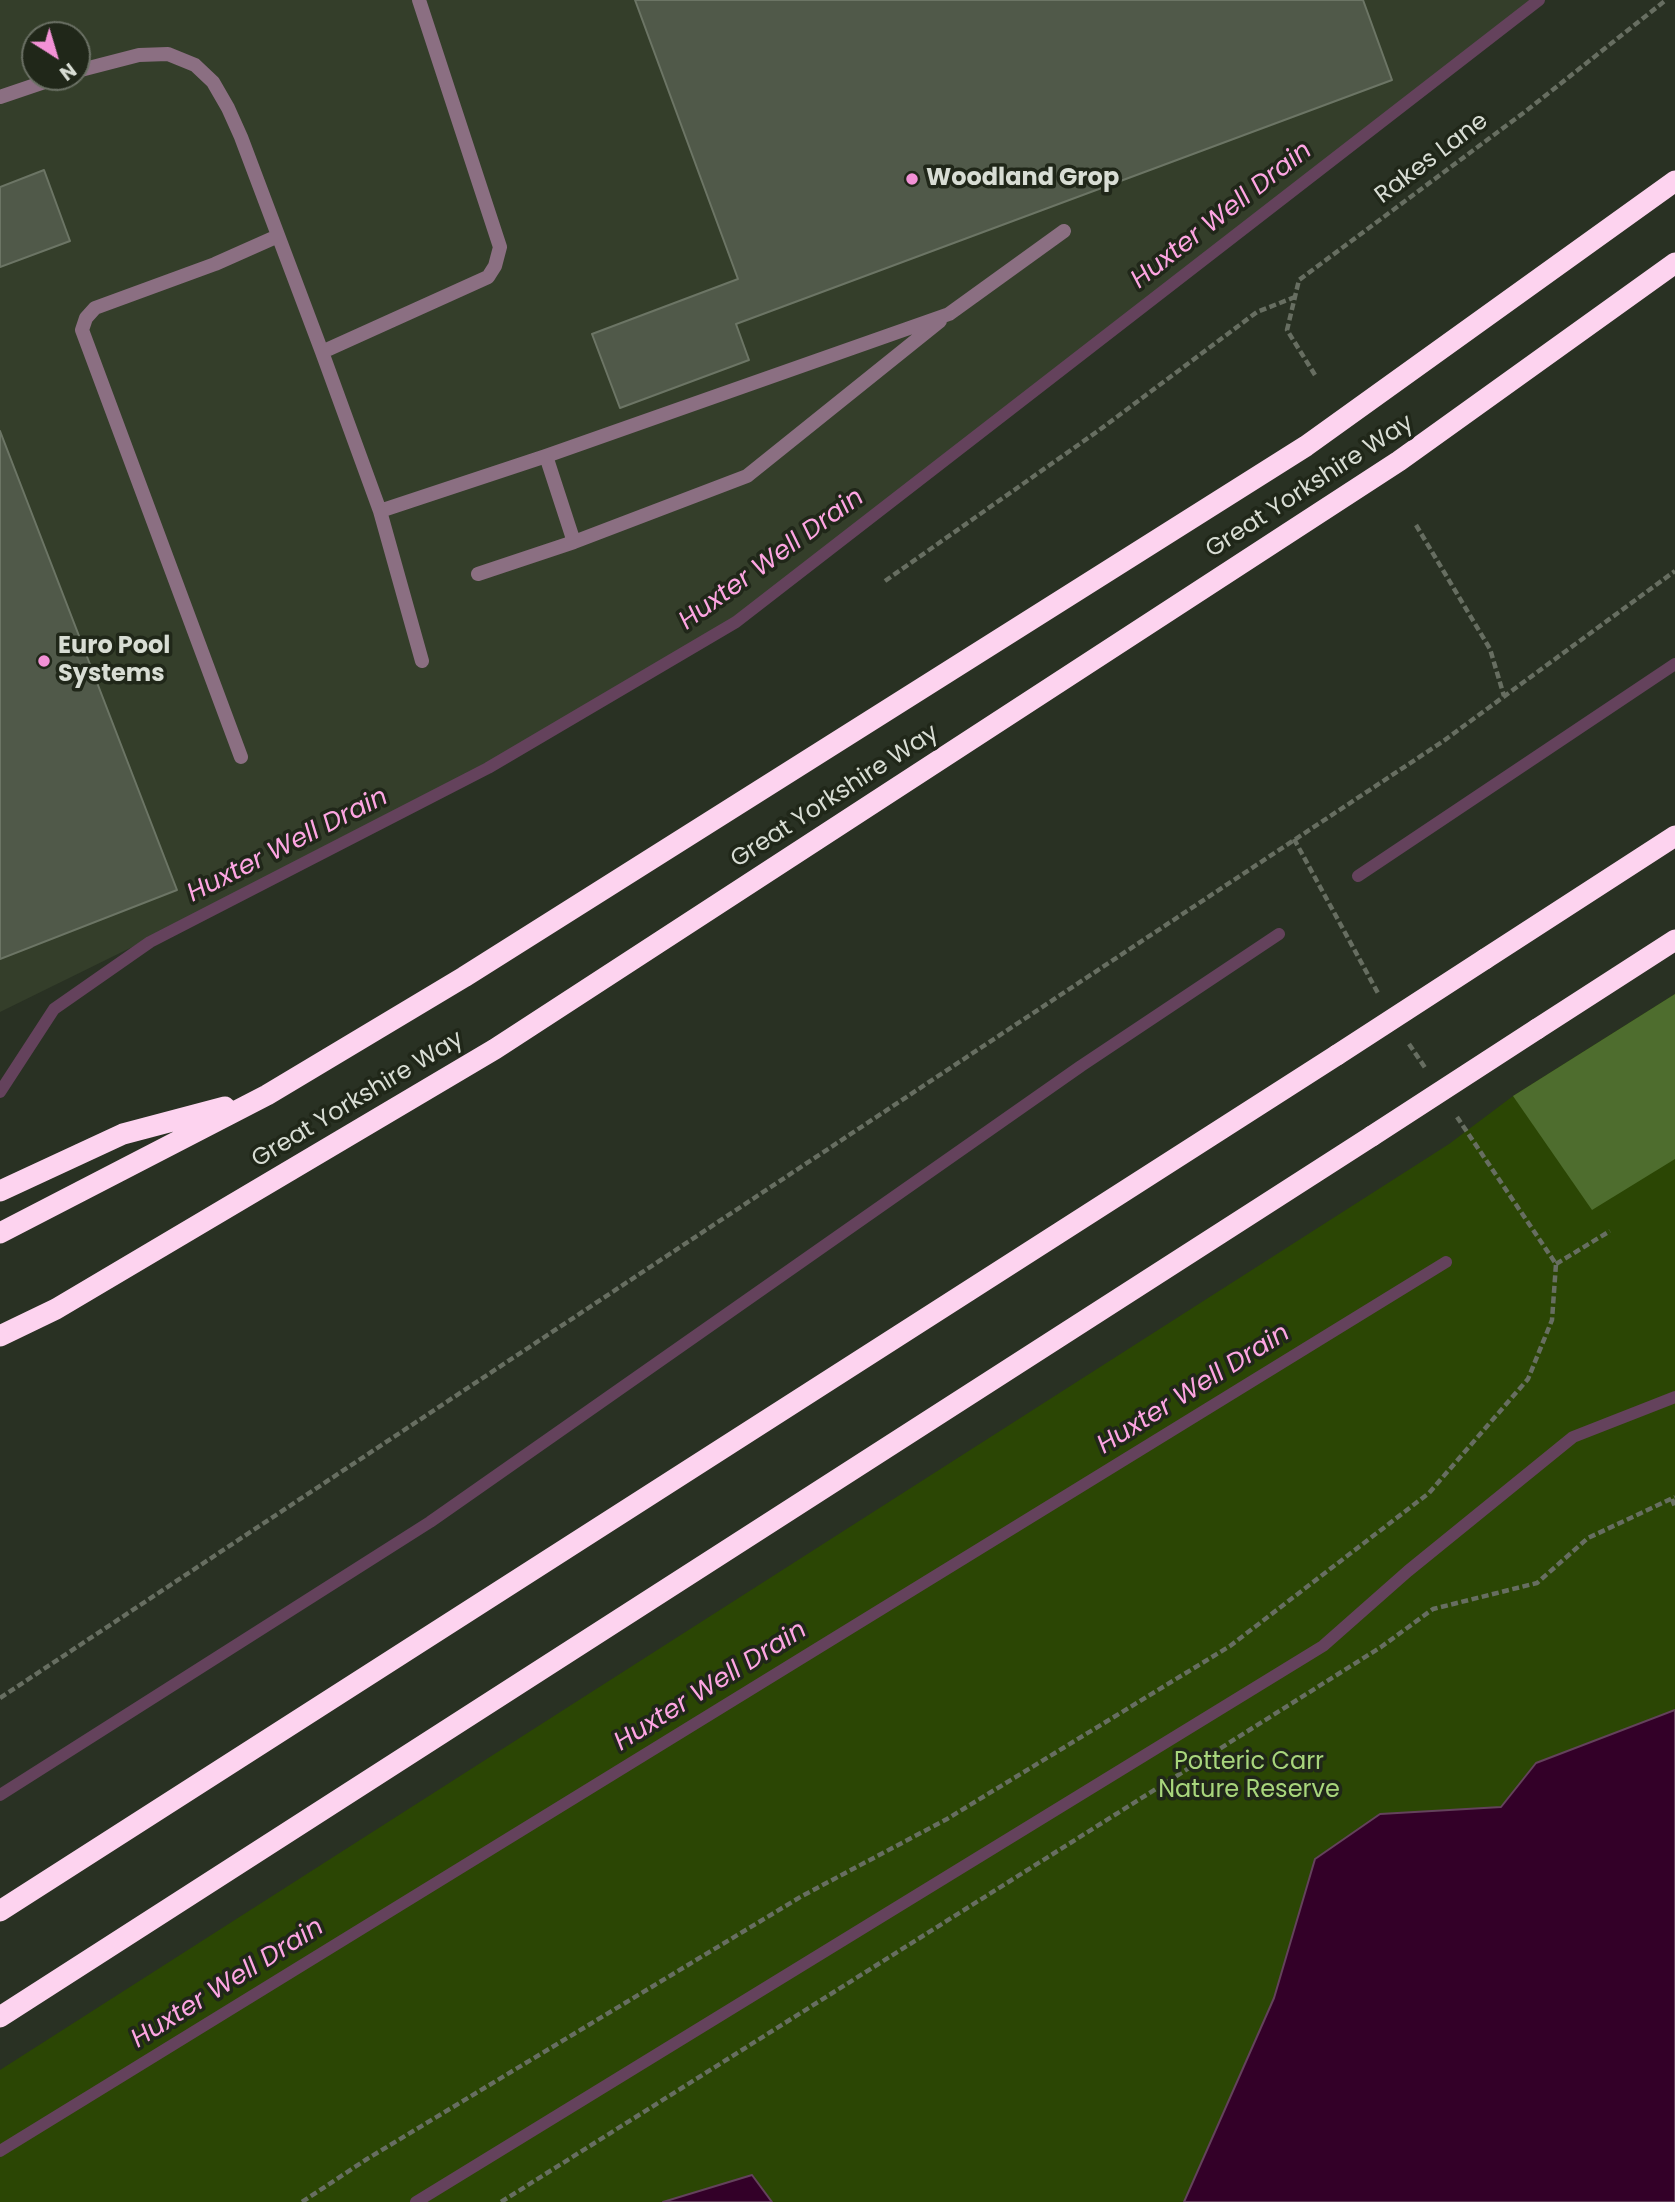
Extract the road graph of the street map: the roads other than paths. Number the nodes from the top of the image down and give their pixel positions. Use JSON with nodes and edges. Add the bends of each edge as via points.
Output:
{"nodes":[{"id":1,"x":419,"y":0,"type":"edge"},
{"id":2,"x":91,"y":67,"type":"edge"},
{"id":3,"x":21,"y":90,"type":"edge"},
{"id":4,"x":0,"y":97,"type":"edge"},
{"id":5,"x":1675,"y":181,"type":"edge"},
{"id":6,"x":1064,"y":231,"type":"dead end"},
{"id":7,"x":278,"y":236,"type":"junction"},
{"id":8,"x":1675,"y":263,"type":"edge"},
{"id":9,"x":949,"y":314,"type":"junction"},
{"id":10,"x":322,"y":352,"type":"junction"},
{"id":11,"x":546,"y":456,"type":"junction"},
{"id":12,"x":380,"y":511,"type":"junction"},
{"id":13,"x":573,"y":542,"type":"junction"},
{"id":14,"x":478,"y":574,"type":"dead end"},
{"id":15,"x":422,"y":661,"type":"dead end"},
{"id":16,"x":241,"y":757,"type":"dead end"},
{"id":17,"x":1675,"y":836,"type":"edge"},
{"id":18,"x":1675,"y":940,"type":"edge"},
{"id":19,"x":267,"y":1095,"type":"junction"},
{"id":20,"x":0,"y":1191,"type":"edge"},
{"id":21,"x":0,"y":1233,"type":"edge"},
{"id":22,"x":0,"y":1336,"type":"edge"},
{"id":23,"x":0,"y":1911,"type":"edge"},
{"id":24,"x":0,"y":2017,"type":"edge"}],
"edges":[{"from":1,"to":10,"type":"lane","via":[[500,247],[495,266],[488,277]]},
{"from":2,"to":7,"type":"lane","via":[[139,55],[168,54],[195,65],[213,82],[228,108]]},
{"from":3,"to":4,"type":"lane"},
{"from":5,"to":19,"type":"highway","name":"Great Yorkshire Way","via":[[1306,446],[464,977]]},
{"from":6,"to":9,"type":"lane"},
{"from":7,"to":10,"type":"lane"},
{"from":7,"to":16,"type":"lane","via":[[95,308],[82,330]]},
{"from":8,"to":22,"type":"highway","name":"Great Yorkshire Way","via":[[1399,461],[495,1049],[56,1309]]},
{"from":9,"to":11,"type":"lane"},
{"from":9,"to":13,"type":"lane","via":[[747,476]]},
{"from":10,"to":12,"type":"lane"},
{"from":11,"to":12,"type":"lane"},
{"from":11,"to":13,"type":"lane"},
{"from":12,"to":15,"type":"lane"},
{"from":13,"to":14,"type":"lane"},
{"from":17,"to":23,"type":"highway","bridge":true},
{"from":18,"to":24,"type":"highway","bridge":true},
{"from":19,"to":20,"type":"highway","via":[[123,1134]]},
{"from":19,"to":21,"type":"highway","name":"Great Yorkshire Way"}]}
